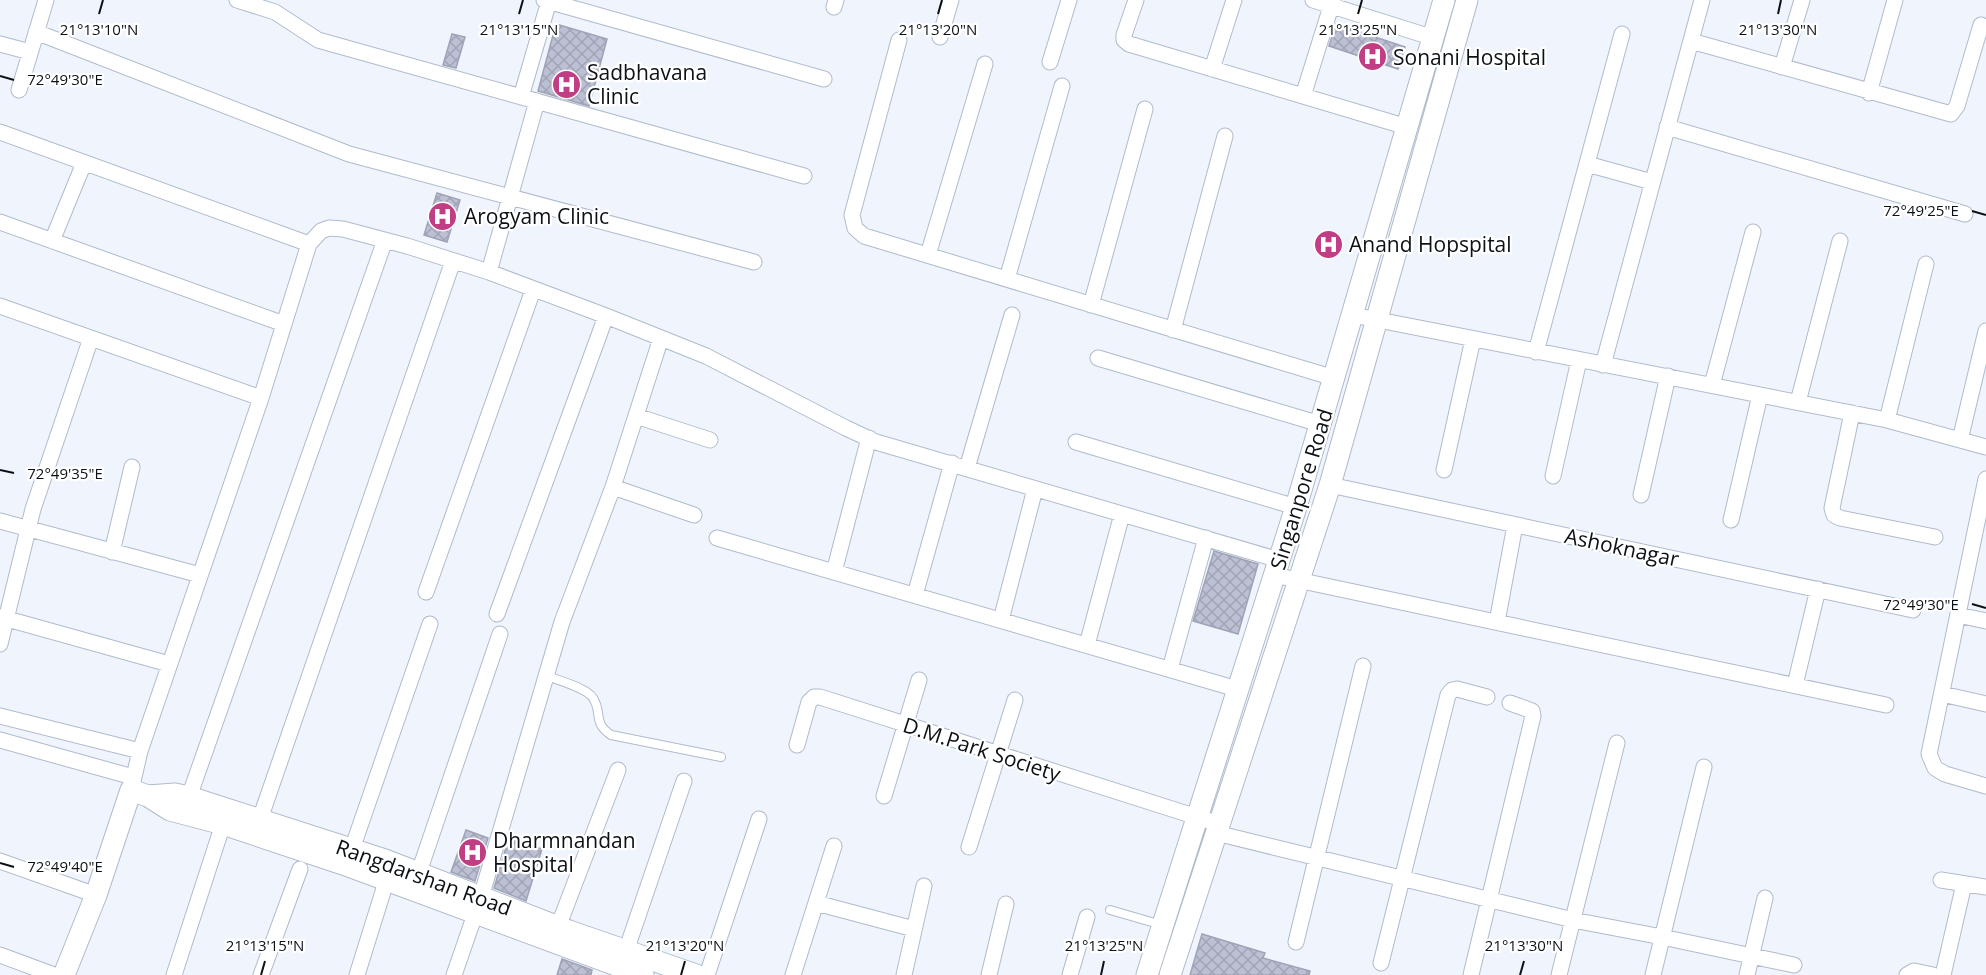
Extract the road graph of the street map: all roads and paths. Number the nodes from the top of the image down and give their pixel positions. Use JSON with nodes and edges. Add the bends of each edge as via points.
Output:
{"nodes":[{"id":1,"x":46,"y":0,"type":"edge"},
{"id":2,"x":951,"y":0,"type":"edge"},
{"id":3,"x":1070,"y":0,"type":"edge"},
{"id":4,"x":1136,"y":0,"type":"edge"},
{"id":5,"x":1234,"y":0,"type":"edge"},
{"id":6,"x":1313,"y":0,"type":"edge"},
{"id":7,"x":1444,"y":0,"type":"edge"},
{"id":8,"x":1467,"y":0,"type":"edge"},
{"id":9,"x":1702,"y":0,"type":"edge"},
{"id":10,"x":1802,"y":0,"type":"edge"},
{"id":11,"x":1895,"y":0,"type":"edge"},
{"id":12,"x":241,"y":1,"type":"edge"},
{"id":13,"x":546,"y":1,"type":"edge"},
{"id":14,"x":1332,"y":3,"type":"edge"},
{"id":15,"x":585,"y":6,"type":"edge"},
{"id":16,"x":1982,"y":25,"type":"dead end"},
{"id":17,"x":36,"y":32,"type":"junction"},
{"id":18,"x":1622,"y":34,"type":"dead end"},
{"id":19,"x":940,"y":37,"type":"dead end"},
{"id":20,"x":1434,"y":38,"type":"junction"},
{"id":21,"x":899,"y":40,"type":"dead end"},
{"id":22,"x":1691,"y":41,"type":"junction"},
{"id":23,"x":0,"y":44,"type":"edge"},
{"id":24,"x":30,"y":52,"type":"junction"},
{"id":25,"x":1050,"y":62,"type":"dead end"},
{"id":26,"x":985,"y":64,"type":"dead end"},
{"id":27,"x":1782,"y":67,"type":"junction"},
{"id":28,"x":1212,"y":69,"type":"junction"},
{"id":29,"x":824,"y":79,"type":"dead end"},
{"id":30,"x":1062,"y":86,"type":"dead end"},
{"id":31,"x":19,"y":90,"type":"dead end"},
{"id":32,"x":1869,"y":93,"type":"junction"},
{"id":33,"x":1303,"y":96,"type":"junction"},
{"id":34,"x":521,"y":97,"type":"junction"},
{"id":35,"x":537,"y":101,"type":"junction"},
{"id":36,"x":1145,"y":109,"type":"dead end"},
{"id":37,"x":1407,"y":127,"type":"junction"},
{"id":38,"x":1667,"y":127,"type":"junction"},
{"id":39,"x":0,"y":132,"type":"edge"},
{"id":40,"x":1225,"y":136,"type":"dead end"},
{"id":41,"x":84,"y":163,"type":"junction"},
{"id":42,"x":1587,"y":164,"type":"junction"},
{"id":43,"x":804,"y":176,"type":"dead end"},
{"id":44,"x":1652,"y":182,"type":"junction"},
{"id":45,"x":511,"y":197,"type":"junction"},
{"id":46,"x":1965,"y":214,"type":"dead end"},
{"id":47,"x":0,"y":222,"type":"edge"},
{"id":48,"x":1753,"y":232,"type":"dead end"},
{"id":49,"x":385,"y":240,"type":"junction"},
{"id":50,"x":52,"y":241,"type":"junction"},
{"id":51,"x":1839,"y":241,"type":"dead end"},
{"id":52,"x":309,"y":244,"type":"junction"},
{"id":53,"x":928,"y":255,"type":"junction"},
{"id":54,"x":453,"y":261,"type":"junction"},
{"id":55,"x":754,"y":262,"type":"dead end"},
{"id":56,"x":1926,"y":264,"type":"dead end"},
{"id":57,"x":489,"y":272,"type":"junction"},
{"id":58,"x":1007,"y":279,"type":"junction"},
{"id":59,"x":533,"y":290,"type":"junction"},
{"id":60,"x":1091,"y":305,"type":"junction"},
{"id":61,"x":0,"y":306,"type":"edge"},
{"id":62,"x":1012,"y":315,"type":"dead end"},
{"id":63,"x":1353,"y":315,"type":"junction"},
{"id":64,"x":606,"y":316,"type":"junction"},
{"id":65,"x":1376,"y":319,"type":"junction"},
{"id":66,"x":284,"y":324,"type":"junction"},
{"id":67,"x":1173,"y":330,"type":"junction"},
{"id":68,"x":1986,"y":332,"type":"edge"},
{"id":69,"x":91,"y":338,"type":"junction"},
{"id":70,"x":661,"y":338,"type":"junction"},
{"id":71,"x":1473,"y":339,"type":"junction"},
{"id":72,"x":1536,"y":352,"type":"junction"},
{"id":73,"x":1098,"y":358,"type":"dead end"},
{"id":74,"x":1579,"y":360,"type":"junction"},
{"id":75,"x":1603,"y":365,"type":"junction"},
{"id":76,"x":1668,"y":376,"type":"junction"},
{"id":77,"x":1334,"y":378,"type":"junction"},
{"id":78,"x":1712,"y":385,"type":"junction"},
{"id":79,"x":1760,"y":395,"type":"junction"},
{"id":80,"x":261,"y":398,"type":"junction"},
{"id":81,"x":1798,"y":402,"type":"junction"},
{"id":82,"x":1852,"y":413,"type":"junction"},
{"id":83,"x":636,"y":416,"type":"junction"},
{"id":84,"x":1887,"y":420,"type":"junction"},
{"id":85,"x":1320,"y":424,"type":"junction"},
{"id":86,"x":869,"y":438,"type":"junction"},
{"id":87,"x":710,"y":440,"type":"dead end"},
{"id":88,"x":1960,"y":440,"type":"junction"},
{"id":89,"x":1076,"y":442,"type":"dead end"},
{"id":90,"x":1986,"y":447,"type":"edge"},
{"id":91,"x":952,"y":463,"type":"junction"},
{"id":92,"x":132,"y":466,"type":"dead end"},
{"id":93,"x":967,"y":468,"type":"junction"},
{"id":94,"x":1444,"y":470,"type":"dead end"},
{"id":95,"x":1553,"y":476,"type":"dead end"},
{"id":96,"x":1986,"y":479,"type":"edge"},
{"id":97,"x":1330,"y":485,"type":"junction"},
{"id":98,"x":613,"y":487,"type":"junction"},
{"id":99,"x":1035,"y":489,"type":"junction"},
{"id":100,"x":1641,"y":495,"type":"dead end"},
{"id":101,"x":1296,"y":507,"type":"junction"},
{"id":102,"x":1122,"y":514,"type":"junction"},
{"id":103,"x":694,"y":515,"type":"dead end"},
{"id":104,"x":1731,"y":520,"type":"dead end"},
{"id":105,"x":0,"y":521,"type":"edge"},
{"id":106,"x":1515,"y":525,"type":"junction"},
{"id":107,"x":28,"y":529,"type":"junction"},
{"id":108,"x":1935,"y":537,"type":"dead end"},
{"id":109,"x":717,"y":538,"type":"dead end"},
{"id":110,"x":1206,"y":538,"type":"junction"},
{"id":111,"x":1980,"y":539,"type":"edge"},
{"id":112,"x":112,"y":552,"type":"junction"},
{"id":113,"x":1277,"y":568,"type":"junction"},
{"id":114,"x":834,"y":572,"type":"junction"},
{"id":115,"x":200,"y":575,"type":"junction"},
{"id":116,"x":1300,"y":581,"type":"junction"},
{"id":117,"x":1818,"y":589,"type":"junction"},
{"id":118,"x":426,"y":592,"type":"dead end"},
{"id":119,"x":915,"y":595,"type":"junction"},
{"id":120,"x":1913,"y":610,"type":"dead end"},
{"id":121,"x":497,"y":614,"type":"dead end"},
{"id":122,"x":1958,"y":615,"type":"junction"},
{"id":123,"x":3,"y":618,"type":"edge"},
{"id":124,"x":1001,"y":620,"type":"junction"},
{"id":125,"x":1986,"y":621,"type":"edge"},
{"id":126,"x":1497,"y":622,"type":"junction"},
{"id":127,"x":430,"y":624,"type":"dead end"},
{"id":128,"x":500,"y":634,"type":"dead end"},
{"id":129,"x":0,"y":644,"type":"edge"},
{"id":130,"x":1088,"y":645,"type":"junction"},
{"id":131,"x":169,"y":664,"type":"junction"},
{"id":132,"x":1363,"y":666,"type":"dead end"},
{"id":133,"x":1170,"y":669,"type":"junction"},
{"id":134,"x":547,"y":676,"type":"junction"},
{"id":135,"x":919,"y":680,"type":"dead end"},
{"id":136,"x":1795,"y":685,"type":"junction"},
{"id":137,"x":1237,"y":689,"type":"junction"},
{"id":138,"x":1942,"y":694,"type":"junction"},
{"id":139,"x":1487,"y":697,"type":"dead end"},
{"id":140,"x":1015,"y":700,"type":"dead end"},
{"id":141,"x":1510,"y":703,"type":"dead end"},
{"id":142,"x":1986,"y":704,"type":"edge"},
{"id":143,"x":1886,"y":705,"type":"dead end"},
{"id":144,"x":0,"y":716,"type":"edge"},
{"id":145,"x":906,"y":724,"type":"junction"},
{"id":146,"x":0,"y":741,"type":"edge"},
{"id":147,"x":1617,"y":743,"type":"dead end"},
{"id":148,"x":797,"y":745,"type":"dead end"},
{"id":149,"x":140,"y":751,"type":"junction"},
{"id":150,"x":998,"y":754,"type":"junction"},
{"id":151,"x":721,"y":757,"type":"dead end"},
{"id":152,"x":1704,"y":767,"type":"dead end"},
{"id":153,"x":618,"y":770,"type":"dead end"},
{"id":154,"x":684,"y":781,"type":"dead end"},
{"id":155,"x":1986,"y":786,"type":"edge"},
{"id":156,"x":138,"y":788,"type":"junction"},
{"id":157,"x":189,"y":796,"type":"junction"},
{"id":158,"x":884,"y":796,"type":"dead end"},
{"id":159,"x":260,"y":819,"type":"junction"},
{"id":160,"x":759,"y":819,"type":"dead end"},
{"id":161,"x":1198,"y":819,"type":"junction"},
{"id":162,"x":223,"y":824,"type":"junction"},
{"id":163,"x":1218,"y":829,"type":"junction"},
{"id":164,"x":834,"y":846,"type":"dead end"},
{"id":165,"x":969,"y":847,"type":"dead end"},
{"id":166,"x":352,"y":849,"type":"junction"},
{"id":167,"x":1317,"y":858,"type":"junction"},
{"id":168,"x":0,"y":861,"type":"edge"},
{"id":169,"x":300,"y":869,"type":"dead end"},
{"id":170,"x":419,"y":872,"type":"junction"},
{"id":171,"x":1402,"y":878,"type":"junction"},
{"id":172,"x":1941,"y":880,"type":"dead end"},
{"id":173,"x":386,"y":882,"type":"junction"},
{"id":174,"x":1964,"y":884,"type":"junction"},
{"id":175,"x":924,"y":886,"type":"dead end"},
{"id":176,"x":1986,"y":887,"type":"edge"},
{"id":177,"x":96,"y":895,"type":"junction"},
{"id":178,"x":1765,"y":898,"type":"dead end"},
{"id":179,"x":1490,"y":900,"type":"junction"},
{"id":180,"x":816,"y":903,"type":"junction"},
{"id":181,"x":1006,"y":904,"type":"dead end"},
{"id":182,"x":478,"y":905,"type":"junction"},
{"id":183,"x":1110,"y":910,"type":"dead end"},
{"id":184,"x":1087,"y":917,"type":"dead end"},
{"id":185,"x":1573,"y":921,"type":"junction"},
{"id":186,"x":1163,"y":925,"type":"junction"},
{"id":187,"x":558,"y":927,"type":"junction"},
{"id":188,"x":914,"y":929,"type":"junction"},
{"id":189,"x":1662,"y":936,"type":"junction"},
{"id":190,"x":1296,"y":942,"type":"dead end"},
{"id":191,"x":626,"y":951,"type":"junction"},
{"id":192,"x":0,"y":956,"type":"edge"},
{"id":193,"x":1751,"y":956,"type":"junction"},
{"id":194,"x":1381,"y":963,"type":"dead end"},
{"id":195,"x":1794,"y":965,"type":"dead end"},
{"id":196,"x":54,"y":975,"type":"edge"},
{"id":197,"x":64,"y":975,"type":"edge"},
{"id":198,"x":174,"y":975,"type":"edge"},
{"id":199,"x":261,"y":975,"type":"edge"},
{"id":200,"x":357,"y":975,"type":"edge"},
{"id":201,"x":454,"y":975,"type":"edge"},
{"id":202,"x":643,"y":975,"type":"edge"},
{"id":203,"x":696,"y":975,"type":"edge"},
{"id":204,"x":707,"y":975,"type":"edge"},
{"id":205,"x":793,"y":975,"type":"edge"},
{"id":206,"x":904,"y":975,"type":"edge"},
{"id":207,"x":989,"y":975,"type":"edge"},
{"id":208,"x":1070,"y":975,"type":"edge"},
{"id":209,"x":1147,"y":975,"type":"edge"},
{"id":210,"x":1170,"y":975,"type":"edge"},
{"id":211,"x":1472,"y":975,"type":"edge"},
{"id":212,"x":1559,"y":975,"type":"edge"},
{"id":213,"x":1653,"y":975,"type":"edge"},
{"id":214,"x":1747,"y":975,"type":"edge"},
{"id":215,"x":1907,"y":975,"type":"edge"},
{"id":216,"x":1933,"y":975,"type":"edge"},
{"id":217,"x":1943,"y":975,"type":"edge"}],
"edges":[{"from":1,"to":17,"type":"street"},
{"from":2,"to":19,"type":"street"},
{"from":3,"to":25,"type":"street"},
{"from":4,"to":28,"type":"street","via":[[1124,35],[1129,44]]},
{"from":5,"to":28,"type":"street"},
{"from":6,"to":14,"type":"street"},
{"from":7,"to":20,"type":"main road","name":"Singanpore Road"},
{"from":8,"to":65,"type":"main road","name":"Singanpore Road"},
{"from":9,"to":22,"type":"street"},
{"from":10,"to":27,"type":"street"},
{"from":11,"to":32,"type":"street"},
{"from":12,"to":34,"type":"street","via":[[275,12],[318,40]]},
{"from":13,"to":15,"type":"street"},
{"from":13,"to":34,"type":"street"},
{"from":14,"to":20,"type":"street"},
{"from":14,"to":33,"type":"street"},
{"from":15,"to":29,"type":"street"},
{"from":16,"to":32,"type":"street","via":[[1957,106],[1951,114]]},
{"from":17,"to":24,"type":"street"},
{"from":17,"to":45,"type":"street","via":[[349,154]]},
{"from":18,"to":42,"type":"street"},
{"from":20,"to":37,"type":"main road","name":"Singanpore Road"},
{"from":21,"to":53,"type":"street","via":[[852,215],[855,228],[864,236]]},
{"from":22,"to":27,"type":"street"},
{"from":22,"to":38,"type":"street"},
{"from":23,"to":24,"type":"street"},
{"from":24,"to":31,"type":"street"},
{"from":26,"to":53,"type":"street"},
{"from":27,"to":32,"type":"street"},
{"from":28,"to":33,"type":"street"},
{"from":30,"to":58,"type":"street"},
{"from":33,"to":37,"type":"street"},
{"from":34,"to":35,"type":"street"},
{"from":35,"to":43,"type":"street"},
{"from":35,"to":45,"type":"street"},
{"from":36,"to":60,"type":"street"},
{"from":37,"to":63,"type":"main road","name":"Singanpore Road"},
{"from":38,"to":44,"type":"street"},
{"from":38,"to":46,"type":"street"},
{"from":39,"to":41,"type":"street"},
{"from":40,"to":67,"type":"street"},
{"from":41,"to":50,"type":"street"},
{"from":41,"to":52,"type":"street"},
{"from":42,"to":44,"type":"street"},
{"from":42,"to":72,"type":"street"},
{"from":44,"to":75,"type":"street"},
{"from":45,"to":55,"type":"street"},
{"from":45,"to":57,"type":"street"},
{"from":47,"to":50,"type":"street"},
{"from":48,"to":78,"type":"street"},
{"from":49,"to":52,"type":"street","via":[[329,228]]},
{"from":49,"to":54,"type":"street"},
{"from":49,"to":157,"type":"street"},
{"from":50,"to":66,"type":"street"},
{"from":51,"to":81,"type":"street"},
{"from":52,"to":66,"type":"street"},
{"from":53,"to":58,"type":"street"},
{"from":54,"to":57,"type":"street"},
{"from":54,"to":159,"type":"street"},
{"from":56,"to":84,"type":"street"},
{"from":57,"to":59,"type":"street"},
{"from":58,"to":60,"type":"street"},
{"from":59,"to":64,"type":"street"},
{"from":59,"to":118,"type":"street"},
{"from":60,"to":67,"type":"street"},
{"from":61,"to":69,"type":"street"},
{"from":62,"to":93,"type":"street"},
{"from":63,"to":65,"type":"street"},
{"from":63,"to":77,"type":"main road","name":"Singanpore Road"},
{"from":64,"to":70,"type":"street"},
{"from":64,"to":121,"type":"street"},
{"from":65,"to":71,"type":"street"},
{"from":65,"to":97,"type":"main road","name":"Singanpore Road"},
{"from":66,"to":80,"type":"street"},
{"from":67,"to":77,"type":"street"},
{"from":68,"to":88,"type":"street"},
{"from":69,"to":80,"type":"street"},
{"from":69,"to":107,"type":"street"},
{"from":70,"to":83,"type":"street"},
{"from":70,"to":86,"type":"street"},
{"from":71,"to":72,"type":"street"},
{"from":71,"to":94,"type":"street"},
{"from":72,"to":74,"type":"street"},
{"from":73,"to":85,"type":"street"},
{"from":74,"to":75,"type":"street"},
{"from":74,"to":95,"type":"street"},
{"from":75,"to":76,"type":"street"},
{"from":76,"to":78,"type":"street"},
{"from":76,"to":100,"type":"street"},
{"from":77,"to":85,"type":"main road","name":"Singanpore Road"},
{"from":78,"to":79,"type":"street"},
{"from":79,"to":81,"type":"street"},
{"from":79,"to":104,"type":"street"},
{"from":80,"to":115,"type":"street"},
{"from":81,"to":82,"type":"street"},
{"from":82,"to":84,"type":"street"},
{"from":82,"to":108,"type":"street","via":[[1832,508],[1834,515]]},
{"from":83,"to":87,"type":"street"},
{"from":83,"to":98,"type":"street"},
{"from":84,"to":88,"type":"street"},
{"from":85,"to":101,"type":"main road","name":"Singanpore Road"},
{"from":86,"to":91,"type":"street"},
{"from":86,"to":114,"type":"street"},
{"from":88,"to":90,"type":"street"},
{"from":89,"to":101,"type":"street"},
{"from":91,"to":93,"type":"street"},
{"from":91,"to":119,"type":"street"},
{"from":92,"to":112,"type":"street"},
{"from":93,"to":99,"type":"street"},
{"from":96,"to":111,"type":"street"},
{"from":97,"to":106,"type":"street","name":"Ashoknagar"},
{"from":97,"to":116,"type":"main road","name":"Singanpore Road"},
{"from":98,"to":103,"type":"street"},
{"from":98,"to":134,"type":"street","via":[[570,595]]},
{"from":99,"to":102,"type":"street"},
{"from":99,"to":124,"type":"street"},
{"from":101,"to":113,"type":"main road","name":"Singanpore Road"},
{"from":102,"to":110,"type":"street"},
{"from":102,"to":130,"type":"street"},
{"from":105,"to":107,"type":"street"},
{"from":106,"to":117,"type":"street","name":"Ashoknagar"},
{"from":106,"to":126,"type":"street"},
{"from":107,"to":112,"type":"street"},
{"from":107,"to":123,"type":"street"},
{"from":109,"to":114,"type":"street"},
{"from":110,"to":113,"type":"street"},
{"from":110,"to":133,"type":"street"},
{"from":111,"to":122,"type":"street"},
{"from":112,"to":115,"type":"street"},
{"from":113,"to":116,"type":"street"},
{"from":113,"to":137,"type":"main road","name":"Singanpore Road"},
{"from":114,"to":119,"type":"street"},
{"from":115,"to":131,"type":"street"},
{"from":116,"to":126,"type":"street"},
{"from":116,"to":163,"type":"main road","name":"Singanpore Road"},
{"from":117,"to":120,"type":"street","name":"Ashoknagar"},
{"from":117,"to":136,"type":"street"},
{"from":119,"to":124,"type":"street"},
{"from":122,"to":125,"type":"street"},
{"from":122,"to":138,"type":"street"},
{"from":123,"to":129,"type":"street"},
{"from":123,"to":131,"type":"street"},
{"from":124,"to":130,"type":"street"},
{"from":126,"to":136,"type":"street"},
{"from":127,"to":166,"type":"street"},
{"from":128,"to":170,"type":"street"},
{"from":130,"to":133,"type":"street"},
{"from":131,"to":149,"type":"street"},
{"from":132,"to":167,"type":"street"},
{"from":133,"to":137,"type":"street"},
{"from":134,"to":151,"type":"lane","via":[[593,697],[599,722],[611,735]]},
{"from":134,"to":182,"type":"street"},
{"from":135,"to":145,"type":"street"},
{"from":136,"to":143,"type":"street"},
{"from":137,"to":161,"type":"main road","name":"Singanpore Road"},
{"from":138,"to":142,"type":"street"},
{"from":138,"to":155,"type":"street","via":[[1929,754],[1935,768]]},
{"from":139,"to":171,"type":"street","via":[[1457,689],[1448,695]]},
{"from":140,"to":150,"type":"street"},
{"from":141,"to":179,"type":"street","via":[[1528,708],[1533,716]]},
{"from":144,"to":149,"type":"street"},
{"from":145,"to":148,"type":"street","name":"D.M.Park Society","via":[[814,696]]},
{"from":145,"to":150,"type":"street","name":"D.M.Park Society"},
{"from":145,"to":158,"type":"street"},
{"from":146,"to":156,"type":"street"},
{"from":147,"to":185,"type":"street"},
{"from":149,"to":156,"type":"street"},
{"from":150,"to":161,"type":"street","name":"D.M.Park Society"},
{"from":150,"to":165,"type":"street"},
{"from":152,"to":189,"type":"street"},
{"from":153,"to":187,"type":"street"},
{"from":154,"to":191,"type":"street"},
{"from":156,"to":157,"type":"main road","name":"Rangdarshan Road"},
{"from":156,"to":162,"type":"main road","name":"Rangdarshan Road","via":[[170,810]]},
{"from":156,"to":177,"type":"main road"},
{"from":157,"to":159,"type":"main road","name":"Rangdarshan Road"},
{"from":159,"to":166,"type":"main road","name":"Rangdarshan Road"},
{"from":160,"to":204,"type":"street"},
{"from":161,"to":163,"type":"street","name":"D.M.Park Society"},
{"from":161,"to":186,"type":"main road","name":"Singanpore Road"},
{"from":162,"to":173,"type":"main road","name":"Rangdarshan Road"},
{"from":162,"to":198,"type":"street"},
{"from":163,"to":167,"type":"street","name":"D.M.Park Society"},
{"from":163,"to":210,"type":"main road","name":"Singanpore Road"},
{"from":164,"to":180,"type":"street"},
{"from":166,"to":170,"type":"main road","name":"Rangdarshan Road"},
{"from":167,"to":171,"type":"street","name":"D.M.Park Society"},
{"from":167,"to":190,"type":"street"},
{"from":168,"to":177,"type":"street"},
{"from":169,"to":199,"type":"street"},
{"from":170,"to":182,"type":"main road","name":"Rangdarshan Road"},
{"from":171,"to":179,"type":"street","name":"D.M.Park Society"},
{"from":171,"to":194,"type":"street"},
{"from":172,"to":174,"type":"street"},
{"from":173,"to":182,"type":"main road","name":"Rangdarshan Road"},
{"from":173,"to":200,"type":"street"},
{"from":174,"to":176,"type":"street"},
{"from":174,"to":217,"type":"street"},
{"from":175,"to":188,"type":"street"},
{"from":177,"to":197,"type":"main road"},
{"from":178,"to":193,"type":"street"},
{"from":179,"to":185,"type":"street","name":"D.M.Park Society"},
{"from":179,"to":211,"type":"street"},
{"from":180,"to":188,"type":"street"},
{"from":180,"to":205,"type":"street"},
{"from":181,"to":207,"type":"street"},
{"from":182,"to":187,"type":"main road","name":"Rangdarshan Road"},
{"from":182,"to":201,"type":"street"},
{"from":182,"to":202,"type":"main road","name":"Rangdarshan Road"},
{"from":183,"to":186,"type":"lane"},
{"from":184,"to":208,"type":"street"},
{"from":185,"to":189,"type":"street","name":"D.M.Park Society"},
{"from":185,"to":212,"type":"street"},
{"from":186,"to":209,"type":"main road","name":"Singanpore Road"},
{"from":187,"to":191,"type":"main road","name":"Rangdarshan Road"},
{"from":188,"to":206,"type":"street"},
{"from":189,"to":193,"type":"street","name":"D.M.Park Society"},
{"from":189,"to":213,"type":"street"},
{"from":191,"to":203,"type":"main road","name":"Rangdarshan Road"},
{"from":192,"to":196,"type":"street"},
{"from":193,"to":195,"type":"street","name":"D.M.Park Society"},
{"from":193,"to":214,"type":"street"},
{"from":215,"to":216,"type":"street","via":[[1914,971]]}]}
